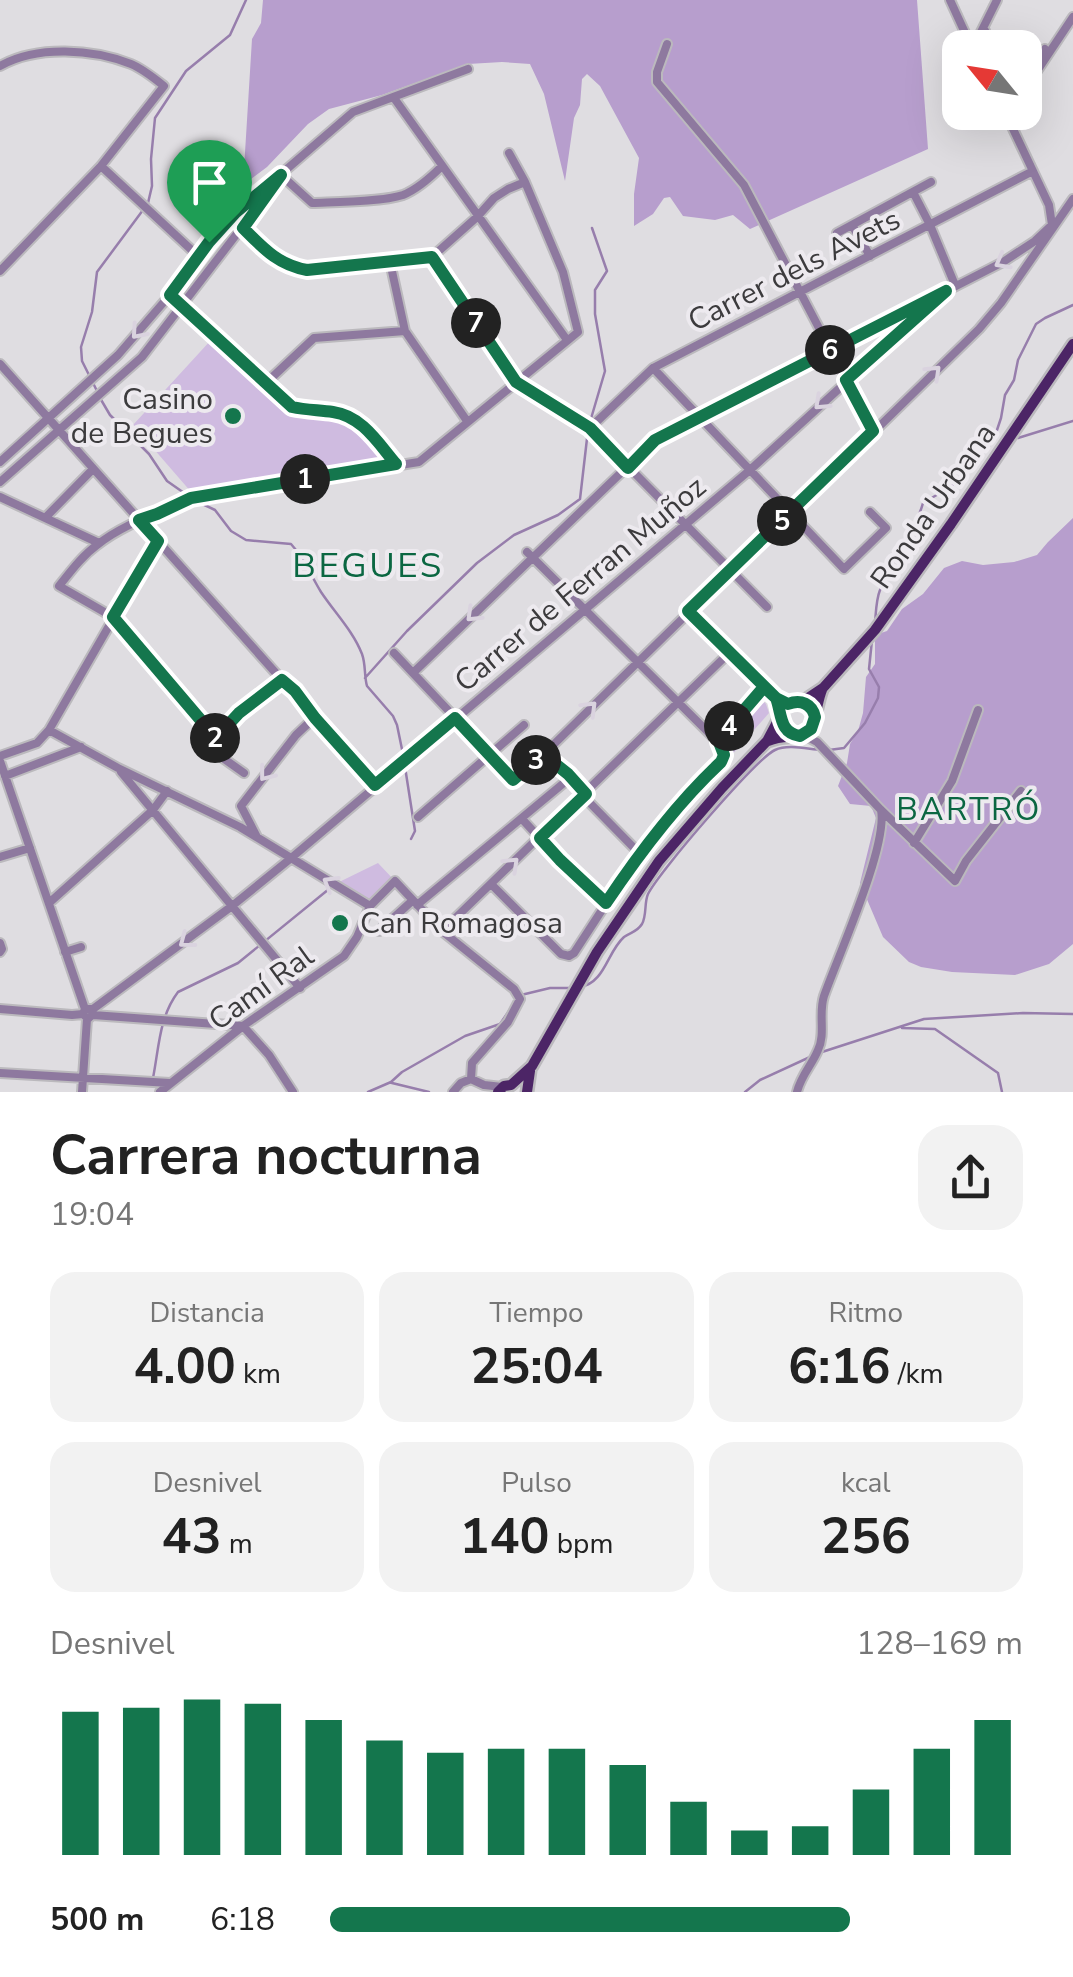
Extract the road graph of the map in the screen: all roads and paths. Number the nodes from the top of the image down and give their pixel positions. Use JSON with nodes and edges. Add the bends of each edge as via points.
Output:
{"nodes":[{"id":1,"x":950,"y":0,"type":"edge"},
{"id":2,"x":997,"y":0,"type":"edge"},
{"id":3,"x":1073,"y":8,"type":"edge"},
{"id":4,"x":1073,"y":18,"type":"edge"},
{"id":5,"x":967,"y":30,"type":"edge"},
{"id":6,"x":983,"y":30,"type":"edge"},
{"id":7,"x":667,"y":44,"type":"dead end"},
{"id":8,"x":1042,"y":53,"type":"edge"},
{"id":9,"x":1042,"y":63,"type":"edge"},
{"id":10,"x":0,"y":66,"type":"edge"},
{"id":11,"x":468,"y":69,"type":"dead end"},
{"id":12,"x":394,"y":98,"type":"junction"},
{"id":13,"x":1015,"y":130,"type":"edge"},
{"id":14,"x":509,"y":153,"type":"dead end"},
{"id":15,"x":101,"y":166,"type":"junction"},
{"id":16,"x":442,"y":166,"type":"junction"},
{"id":17,"x":1034,"y":171,"type":"junction"},
{"id":18,"x":281,"y":175,"type":"junction"},
{"id":19,"x":525,"y":182,"type":"junction"},
{"id":20,"x":931,"y":182,"type":"dead end"},
{"id":21,"x":913,"y":192,"type":"junction"},
{"id":22,"x":1073,"y":199,"type":"edge"},
{"id":23,"x":1049,"y":204,"type":"junction"},
{"id":24,"x":1066,"y":210,"type":"junction"},
{"id":25,"x":477,"y":217,"type":"junction"},
{"id":26,"x":1052,"y":224,"type":"junction"},
{"id":27,"x":852,"y":225,"type":"junction"},
{"id":28,"x":930,"y":225,"type":"junction"},
{"id":29,"x":243,"y":228,"type":"junction"},
{"id":30,"x":837,"y":233,"type":"dead end"},
{"id":31,"x":209,"y":242,"type":"junction"},
{"id":32,"x":187,"y":246,"type":"junction"},
{"id":33,"x":198,"y":256,"type":"junction"},
{"id":34,"x":870,"y":256,"type":"junction"},
{"id":35,"x":432,"y":257,"type":"junction"},
{"id":36,"x":390,"y":262,"type":"junction"},
{"id":37,"x":0,"y":271,"type":"edge"},
{"id":38,"x":955,"y":286,"type":"junction"},
{"id":39,"x":946,"y":291,"type":"junction"},
{"id":40,"x":800,"y":292,"type":"junction"},
{"id":41,"x":170,"y":295,"type":"junction"},
{"id":42,"x":182,"y":306,"type":"junction"},
{"id":43,"x":405,"y":331,"type":"junction"},
{"id":44,"x":568,"y":340,"type":"junction"},
{"id":45,"x":1073,"y":344,"type":"edge"},
{"id":46,"x":830,"y":350,"type":"junction"},
{"id":47,"x":0,"y":364,"type":"edge"},
{"id":48,"x":653,"y":368,"type":"junction"},
{"id":49,"x":846,"y":380,"type":"junction"},
{"id":50,"x":516,"y":382,"type":"junction"},
{"id":51,"x":266,"y":383,"type":"junction"},
{"id":52,"x":700,"y":418,"type":"junction"},
{"id":53,"x":49,"y":419,"type":"junction"},
{"id":54,"x":468,"y":421,"type":"junction"},
{"id":55,"x":590,"y":429,"type":"junction"},
{"id":56,"x":59,"y":430,"type":"junction"},
{"id":57,"x":873,"y":431,"type":"junction"},
{"id":58,"x":0,"y":462,"type":"edge"},
{"id":59,"x":396,"y":464,"type":"junction"},
{"id":60,"x":628,"y":468,"type":"junction"},
{"id":61,"x":93,"y":469,"type":"junction"},
{"id":62,"x":750,"y":470,"type":"junction"},
{"id":63,"x":0,"y":482,"type":"edge"},
{"id":64,"x":0,"y":497,"type":"edge"},
{"id":65,"x":790,"y":512,"type":"junction"},
{"id":66,"x":870,"y":512,"type":"dead end"},
{"id":67,"x":46,"y":518,"type":"junction"},
{"id":68,"x":139,"y":520,"type":"junction"},
{"id":69,"x":685,"y":525,"type":"junction"},
{"id":70,"x":158,"y":541,"type":"junction"},
{"id":71,"x":99,"y":543,"type":"junction"},
{"id":72,"x":530,"y":555,"type":"junction"},
{"id":73,"x":731,"y":570,"type":"junction"},
{"id":74,"x":767,"y":607,"type":"dead end"},
{"id":75,"x":584,"y":609,"type":"junction"},
{"id":76,"x":688,"y":611,"type":"junction"},
{"id":77,"x":113,"y":617,"type":"junction"},
{"id":78,"x":730,"y":652,"type":"junction"},
{"id":79,"x":394,"y":654,"type":"dead end"},
{"id":80,"x":637,"y":661,"type":"junction"},
{"id":81,"x":414,"y":672,"type":"junction"},
{"id":82,"x":282,"y":680,"type":"junction"},
{"id":83,"x":764,"y":687,"type":"junction"},
{"id":84,"x":823,"y":688,"type":"junction"},
{"id":85,"x":802,"y":702,"type":"junction"},
{"id":86,"x":679,"y":703,"type":"junction"},
{"id":87,"x":978,"y":710,"type":"dead end"},
{"id":88,"x":784,"y":712,"type":"junction"},
{"id":89,"x":315,"y":718,"type":"junction"},
{"id":90,"x":455,"y":718,"type":"junction"},
{"id":91,"x":524,"y":724,"type":"dead end"},
{"id":92,"x":806,"y":728,"type":"junction"},
{"id":93,"x":48,"y":730,"type":"junction"},
{"id":94,"x":216,"y":738,"type":"junction"},
{"id":95,"x":719,"y":742,"type":"junction"},
{"id":96,"x":767,"y":742,"type":"junction"},
{"id":97,"x":82,"y":747,"type":"junction"},
{"id":98,"x":543,"y":754,"type":"junction"},
{"id":99,"x":491,"y":756,"type":"junction"},
{"id":100,"x":0,"y":759,"type":"edge"},
{"id":101,"x":118,"y":768,"type":"junction"},
{"id":102,"x":244,"y":773,"type":"dead end"},
{"id":103,"x":5,"y":776,"type":"junction"},
{"id":104,"x":570,"y":777,"type":"junction"},
{"id":105,"x":375,"y":785,"type":"junction"},
{"id":106,"x":167,"y":791,"type":"junction"},
{"id":107,"x":1021,"y":791,"type":"dead end"},
{"id":108,"x":584,"y":795,"type":"junction"},
{"id":109,"x":153,"y":810,"type":"junction"},
{"id":110,"x":881,"y":810,"type":"junction"},
{"id":111,"x":418,"y":817,"type":"dead end"},
{"id":112,"x":522,"y":819,"type":"junction"},
{"id":113,"x":257,"y":837,"type":"junction"},
{"id":114,"x":540,"y":838,"type":"junction"},
{"id":115,"x":914,"y":844,"type":"junction"},
{"id":116,"x":30,"y":848,"type":"junction"},
{"id":117,"x":639,"y":853,"type":"junction"},
{"id":118,"x":0,"y":857,"type":"edge"},
{"id":119,"x":290,"y":859,"type":"junction"},
{"id":120,"x":492,"y":884,"type":"junction"},
{"id":121,"x":49,"y":903,"type":"junction"},
{"id":122,"x":415,"y":903,"type":"junction"},
{"id":123,"x":606,"y":903,"type":"junction"},
{"id":124,"x":232,"y":906,"type":"junction"},
{"id":125,"x":370,"y":906,"type":"junction"},
{"id":126,"x":442,"y":931,"type":"junction"},
{"id":127,"x":379,"y":932,"type":"dead end"},
{"id":128,"x":0,"y":944,"type":"edge"},
{"id":129,"x":81,"y":947,"type":"dead end"},
{"id":130,"x":0,"y":952,"type":"edge"},
{"id":131,"x":66,"y":952,"type":"junction"},
{"id":132,"x":300,"y":988,"type":"junction"},
{"id":133,"x":0,"y":1009,"type":"edge"},
{"id":134,"x":88,"y":1013,"type":"junction"},
{"id":135,"x":243,"y":1026,"type":"junction"},
{"id":136,"x":532,"y":1066,"type":"junction"},
{"id":137,"x":0,"y":1073,"type":"edge"},
{"id":138,"x":83,"y":1078,"type":"junction"},
{"id":139,"x":471,"y":1079,"type":"junction"},
{"id":140,"x":171,"y":1084,"type":"junction"},
{"id":141,"x":486,"y":1088,"type":"edge"},
{"id":142,"x":504,"y":1088,"type":"edge"},
{"id":143,"x":82,"y":1092,"type":"edge"},
{"id":144,"x":160,"y":1092,"type":"edge"},
{"id":145,"x":292,"y":1092,"type":"edge"},
{"id":146,"x":454,"y":1092,"type":"edge"},
{"id":147,"x":526,"y":1092,"type":"edge"},
{"id":148,"x":797,"y":1092,"type":"edge"}],
"edges":[{"from":1,"to":5,"type":"street"},
{"from":2,"to":6,"type":"street"},
{"from":3,"to":8,"type":"street"},
{"from":4,"to":9,"type":"street"},
{"from":7,"to":40,"type":"street","via":[[657,82],[744,185]]},
{"from":10,"to":15,"type":"street","via":[[59,50],[92,54],[132,64],[164,86]]},
{"from":11,"to":12,"type":"street"},
{"from":12,"to":16,"type":"street"},
{"from":12,"to":18,"type":"street","via":[[353,112]]},
{"from":13,"to":17,"type":"street"},
{"from":14,"to":19,"type":"street"},
{"from":15,"to":32,"type":"street"},
{"from":15,"to":37,"type":"street"},
{"from":16,"to":18,"type":"street","via":[[402,195],[349,202],[312,203]]},
{"from":16,"to":25,"type":"street"},
{"from":17,"to":23,"type":"street"},
{"from":17,"to":28,"type":"street","name":"Carrer dels Avets"},
{"from":18,"to":29,"type":"street"},
{"from":18,"to":31,"type":"street"},
{"from":19,"to":25,"type":"street","via":[[494,198]]},
{"from":19,"to":44,"type":"street","via":[[563,272],[578,332]]},
{"from":20,"to":21,"type":"street"},
{"from":21,"to":27,"type":"street"},
{"from":21,"to":28,"type":"street"},
{"from":22,"to":24,"type":"street"},
{"from":23,"to":24,"type":"street"},
{"from":23,"to":26,"type":"street"},
{"from":24,"to":26,"type":"street"},
{"from":57,"to":24,"type":"street","one_way":true,"via":[[978,330]]},
{"from":25,"to":35,"type":"street"},
{"from":25,"to":44,"type":"street"},
{"from":26,"to":38,"type":"street","one_way":true,"via":[[1036,241]]},
{"from":27,"to":30,"type":"street"},
{"from":27,"to":34,"type":"street"},
{"from":28,"to":34,"type":"street","name":"Carrer dels Avets"},
{"from":28,"to":38,"type":"street"},
{"from":29,"to":36,"type":"street","via":[[276,260],[299,269]]},
{"from":29,"to":42,"type":"street"},
{"from":31,"to":32,"type":"street"},
{"from":31,"to":33,"type":"street"},
{"from":32,"to":33,"type":"street"},
{"from":33,"to":41,"type":"street"},
{"from":34,"to":40,"type":"street","name":"Carrer dels Avets"},
{"from":35,"to":36,"type":"street"},
{"from":35,"to":50,"type":"street"},
{"from":36,"to":43,"type":"street"},
{"from":38,"to":39,"type":"street"},
{"from":39,"to":46,"type":"street"},
{"from":39,"to":49,"type":"street","name":"Carrer de Ferran Muñoz"},
{"from":40,"to":46,"type":"street"},
{"from":40,"to":48,"type":"street","name":"Carrer dels Avets"},
{"from":41,"to":42,"type":"street"},
{"from":41,"to":53,"type":"street","one_way":true},
{"from":42,"to":51,"type":"street"},
{"from":42,"to":56,"type":"street","via":[[142,357]]},
{"from":43,"to":51,"type":"street","via":[[314,338]]},
{"from":43,"to":54,"type":"street"},
{"from":44,"to":50,"type":"street"},
{"from":45,"to":84,"type":"main road","name":"Ronda Urbana","via":[[890,611]]},
{"from":46,"to":49,"type":"street"},
{"from":46,"to":52,"type":"street"},
{"from":47,"to":53,"type":"street"},
{"from":48,"to":52,"type":"street"},
{"from":48,"to":55,"type":"street","name":"Carrer dels Avets"},
{"from":49,"to":57,"type":"street"},
{"from":49,"to":62,"type":"street","name":"Carrer de Ferran Muñoz","one_way":true},
{"from":50,"to":54,"type":"street"},
{"from":50,"to":55,"type":"street"},
{"from":51,"to":59,"type":"street","via":[[292,407],[351,417]]},
{"from":52,"to":60,"type":"street","via":[[655,440]]},
{"from":52,"to":62,"type":"street"},
{"from":53,"to":56,"type":"street"},
{"from":53,"to":58,"type":"street"},
{"from":54,"to":59,"type":"street","via":[[419,462]]},
{"from":55,"to":60,"type":"street"},
{"from":56,"to":61,"type":"street"},
{"from":56,"to":63,"type":"street"},
{"from":57,"to":65,"type":"street"},
{"from":59,"to":68,"type":"street","via":[[199,496]]},
{"from":60,"to":69,"type":"street"},
{"from":60,"to":72,"type":"street"},
{"from":61,"to":67,"type":"street"},
{"from":61,"to":68,"type":"street"},
{"from":62,"to":65,"type":"street"},
{"from":62,"to":69,"type":"street","name":"Carrer de Ferran Muñoz"},
{"from":64,"to":67,"type":"street"},
{"from":65,"to":66,"type":"street","via":[[844,569],[886,528]]},
{"from":65,"to":73,"type":"street"},
{"from":67,"to":71,"type":"street"},
{"from":68,"to":70,"type":"street"},
{"from":68,"to":71,"type":"street"},
{"from":69,"to":73,"type":"street"},
{"from":69,"to":75,"type":"street","name":"Carrer de Ferran Muñoz"},
{"from":70,"to":77,"type":"street"},
{"from":70,"to":82,"type":"street"},
{"from":71,"to":77,"type":"street","via":[[59,586]]},
{"from":72,"to":75,"type":"street"},
{"from":72,"to":81,"type":"street","one_way":true},
{"from":73,"to":74,"type":"street"},
{"from":73,"to":76,"type":"street"},
{"from":75,"to":80,"type":"street"},
{"from":75,"to":90,"type":"street","name":"Carrer de Ferran Muñoz"},
{"from":76,"to":78,"type":"street"},
{"from":76,"to":80,"type":"street"},
{"from":77,"to":93,"type":"street"},
{"from":77,"to":94,"type":"street"},
{"from":78,"to":83,"type":"street"},
{"from":78,"to":86,"type":"street"},
{"from":79,"to":81,"type":"street"},
{"from":80,"to":86,"type":"street"},
{"from":98,"to":80,"type":"street","one_way":true},
{"from":81,"to":90,"type":"street"},
{"from":82,"to":89,"type":"street"},
{"from":82,"to":94,"type":"street"},
{"from":83,"to":88,"type":"street"},
{"from":83,"to":95,"type":"street"},
{"from":84,"to":85,"type":"main road","name":"Ronda Urbana"},
{"from":84,"to":92,"type":"main road","name":"Ronda Urbana"},
{"from":85,"to":88,"type":"main road","name":"Ronda Urbana"},
{"from":85,"to":92,"type":"main road","via":[[808,705]]},
{"from":86,"to":95,"type":"street"},
{"from":86,"to":108,"type":"street"},
{"from":87,"to":115,"type":"street","via":[[952,781]]},
{"from":88,"to":92,"type":"main road","via":[[785,730]]},
{"from":88,"to":96,"type":"main road"},
{"from":89,"to":105,"type":"street"},
{"from":89,"to":113,"type":"street","one_way":true,"via":[[241,806]]},
{"from":90,"to":99,"type":"street"},
{"from":90,"to":105,"type":"street","name":"Carrer de Ferran Muñoz"},
{"from":91,"to":99,"type":"street"},
{"from":92,"to":96,"type":"main road"},
{"from":92,"to":110,"type":"street"},
{"from":93,"to":97,"type":"street"},
{"from":93,"to":100,"type":"street","via":[[37,743]]},
{"from":94,"to":102,"type":"street","via":[[213,751]]},
{"from":95,"to":117,"type":"street","via":[[721,762]]},
{"from":96,"to":136,"type":"main road","via":[[628,904]]},
{"from":97,"to":101,"type":"street"},
{"from":97,"to":103,"type":"street"},
{"from":98,"to":99,"type":"street","via":[[513,780]]},
{"from":98,"to":104,"type":"street"},
{"from":99,"to":111,"type":"street"},
{"from":100,"to":103,"type":"street"},
{"from":101,"to":106,"type":"street"},
{"from":101,"to":109,"type":"street"},
{"from":103,"to":116,"type":"street"},
{"from":104,"to":108,"type":"street"},
{"from":104,"to":112,"type":"street"},
{"from":105,"to":119,"type":"street","name":"Carrer de Ferran Muñoz"},
{"from":106,"to":109,"type":"street"},
{"from":106,"to":113,"type":"street"},
{"from":107,"to":115,"type":"street","via":[[955,881]]},
{"from":108,"to":114,"type":"street"},
{"from":108,"to":117,"type":"street"},
{"from":109,"to":121,"type":"street"},
{"from":109,"to":124,"type":"street"},
{"from":110,"to":115,"type":"street"},
{"from":110,"to":148,"type":"street","via":[[878,846],[822,1001],[818,1050]]},
{"from":112,"to":114,"type":"street"},
{"from":112,"to":122,"type":"street"},
{"from":113,"to":119,"type":"street"},
{"from":120,"to":114,"type":"street","one_way":true},
{"from":114,"to":123,"type":"street"},
{"from":116,"to":118,"type":"street"},
{"from":116,"to":121,"type":"street"},
{"from":117,"to":123,"type":"street"},
{"from":119,"to":124,"type":"street","name":"Carrer de Ferran Muñoz"},
{"from":125,"to":119,"type":"street","one_way":true},
{"from":120,"to":123,"type":"street","via":[[564,956],[574,954]]},
{"from":120,"to":126,"type":"street"},
{"from":121,"to":131,"type":"street"},
{"from":122,"to":125,"type":"street","name":"Camí Ral","via":[[395,881]]},
{"from":122,"to":126,"type":"street"},
{"from":122,"to":127,"type":"street"},
{"from":124,"to":132,"type":"street"},
{"from":124,"to":134,"type":"street","name":"Carrer de Ferran Muñoz","one_way":true},
{"from":125,"to":132,"type":"street","name":"Camí Ral","via":[[348,951]]},
{"from":126,"to":139,"type":"street","via":[[520,999],[472,1063]]},
{"from":128,"to":130,"type":"street"},
{"from":129,"to":131,"type":"street"},
{"from":131,"to":134,"type":"street"},
{"from":132,"to":135,"type":"street","name":"Camí Ral"},
{"from":133,"to":134,"type":"street"},
{"from":134,"to":135,"type":"street"},
{"from":134,"to":138,"type":"street"},
{"from":135,"to":140,"type":"street","name":"Camí Ral"},
{"from":135,"to":145,"type":"street"},
{"from":136,"to":142,"type":"main road"},
{"from":136,"to":147,"type":"main road"},
{"from":137,"to":138,"type":"street"},
{"from":138,"to":140,"type":"street"},
{"from":138,"to":143,"type":"street"},
{"from":139,"to":141,"type":"street"},
{"from":139,"to":146,"type":"street"},
{"from":140,"to":144,"type":"street","name":"Camí Ral"},
{"from":141,"to":142,"type":"street"},
{"from":142,"to":147,"type":"main road"}]}
